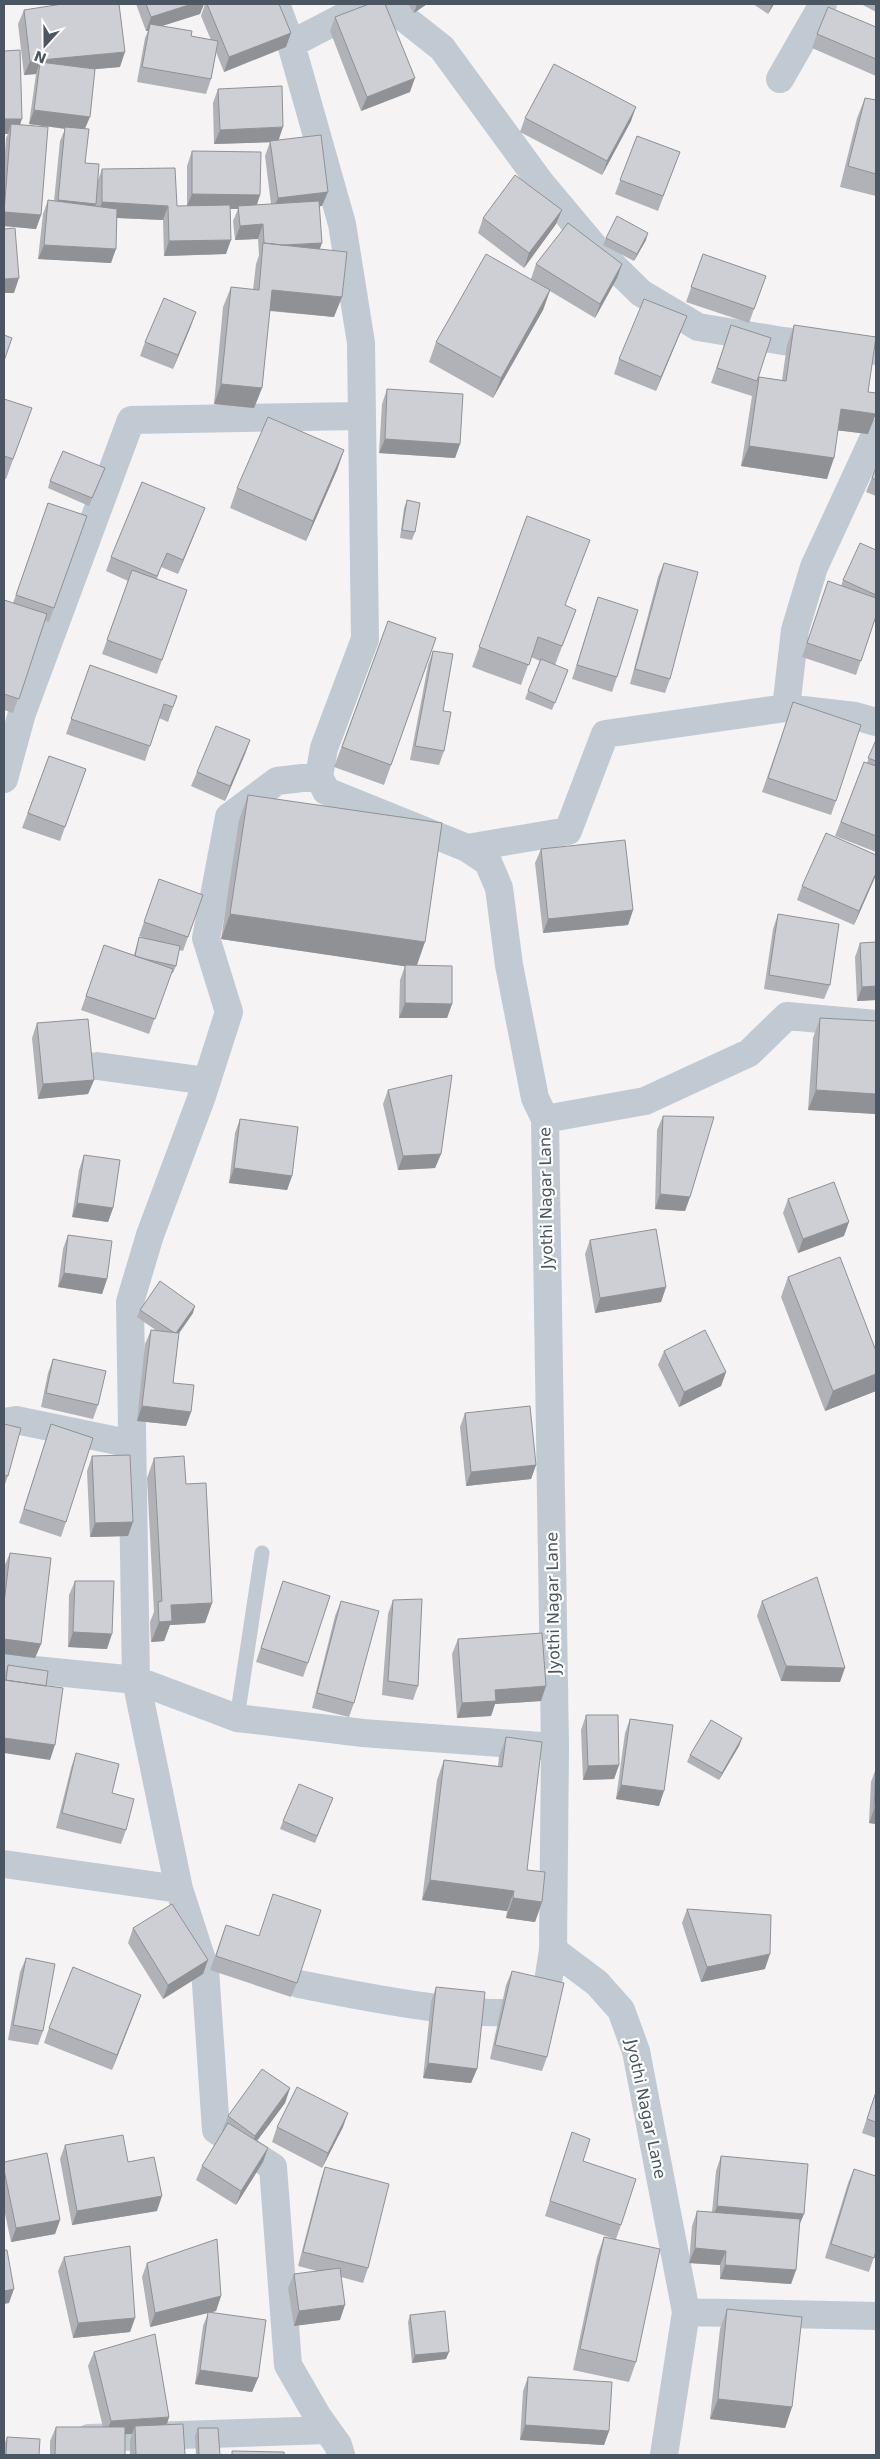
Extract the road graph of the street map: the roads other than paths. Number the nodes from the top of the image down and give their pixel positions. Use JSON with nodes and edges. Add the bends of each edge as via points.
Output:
{"nodes":[{"id":1,"x":276,"y":4,"type":"edge"},
{"id":2,"x":823,"y":4,"type":"edge"},
{"id":3,"x":291,"y":44,"type":"junction"},
{"id":4,"x":780,"y":79,"type":"dead end"},
{"id":5,"x":876,"y":351,"type":"edge"},
{"id":6,"x":360,"y":416,"type":"junction"},
{"id":7,"x":876,"y":433,"type":"edge"},
{"id":8,"x":786,"y":708,"type":"junction"},
{"id":9,"x":876,"y":722,"type":"edge"},
{"id":10,"x":319,"y":776,"type":"junction"},
{"id":11,"x":4,"y":779,"type":"edge"},
{"id":12,"x":468,"y":848,"type":"junction"},
{"id":13,"x":876,"y":1024,"type":"edge"},
{"id":14,"x":97,"y":1066,"type":"dead end"},
{"id":15,"x":207,"y":1081,"type":"junction"},
{"id":16,"x":545,"y":1119,"type":"junction"},
{"id":17,"x":4,"y":1422,"type":"edge"},
{"id":18,"x":132,"y":1444,"type":"junction"},
{"id":19,"x":262,"y":1553,"type":"dead end"},
{"id":20,"x":4,"y":1667,"type":"edge"},
{"id":21,"x":136,"y":1680,"type":"junction"},
{"id":22,"x":237,"y":1718,"type":"junction"},
{"id":23,"x":555,"y":1747,"type":"junction"},
{"id":24,"x":4,"y":1864,"type":"edge"},
{"id":25,"x":180,"y":1889,"type":"junction"},
{"id":26,"x":553,"y":1950,"type":"junction"},
{"id":27,"x":299,"y":1984,"type":"edge"},
{"id":28,"x":686,"y":2312,"type":"junction"},
{"id":29,"x":876,"y":2316,"type":"edge"},
{"id":30,"x":327,"y":2430,"type":"junction"},
{"id":31,"x":61,"y":2438,"type":"edge"},
{"id":32,"x":341,"y":2455,"type":"edge"},
{"id":33,"x":664,"y":2455,"type":"edge"}],
"edges":[{"from":1,"to":3,"type":"street"},
{"from":2,"to":4,"type":"street"},
{"from":3,"to":5,"type":"street","via":[[348,14],[390,7],[442,48],[540,182],[597,250],[641,293],[698,327],[783,341]]},
{"from":3,"to":6,"type":"street","via":[[342,224],[361,343]]},
{"from":6,"to":10,"type":"street","via":[[365,639],[324,748]]},
{"from":6,"to":11,"type":"street","via":[[131,420],[22,713]]},
{"from":7,"to":8,"type":"street","via":[[814,567],[795,630]]},
{"from":8,"to":9,"type":"street","via":[[855,716]]},
{"from":8,"to":12,"type":"street","via":[[605,734],[568,831]]},
{"from":10,"to":12,"type":"street","via":[[326,792]]},
{"from":10,"to":15,"type":"street","via":[[277,781],[229,817],[206,938],[229,1012]]},
{"from":12,"to":16,"type":"street","via":[[488,862],[499,888],[509,965],[535,1098]]},
{"from":13,"to":16,"type":"street","name":"Jyothi Nagar Lane","via":[[786,1016],[749,1053],[645,1100]]},
{"from":14,"to":15,"type":"street"},
{"from":15,"to":18,"type":"street","via":[[150,1235],[130,1302]]},
{"from":16,"to":23,"type":"street","name":"Jyothi Nagar Lane"},
{"from":17,"to":18,"type":"street","via":[[16,1420]]},
{"from":18,"to":21,"type":"street"},
{"from":19,"to":22,"type":"lane"},
{"from":20,"to":21,"type":"street"},
{"from":21,"to":22,"type":"street"},
{"from":21,"to":25,"type":"street"},
{"from":22,"to":23,"type":"street"},
{"from":23,"to":26,"type":"street","name":"Jyothi Nagar Lane"},
{"from":24,"to":25,"type":"street"},
{"from":25,"to":30,"type":"street","via":[[205,1969],[216,2130],[273,2167],[288,2364]]},
{"from":26,"to":27,"type":"street","via":[[545,2001],[529,2010],[445,2010]]},
{"from":26,"to":28,"type":"street","name":"Jyothi Nagar Lane","via":[[596,1983],[621,2010],[636,2051]]},
{"from":28,"to":29,"type":"street"},
{"from":28,"to":33,"type":"street","name":"Jyothi Nagar Lane"},
{"from":30,"to":31,"type":"street"},
{"from":30,"to":32,"type":"street"}]}
